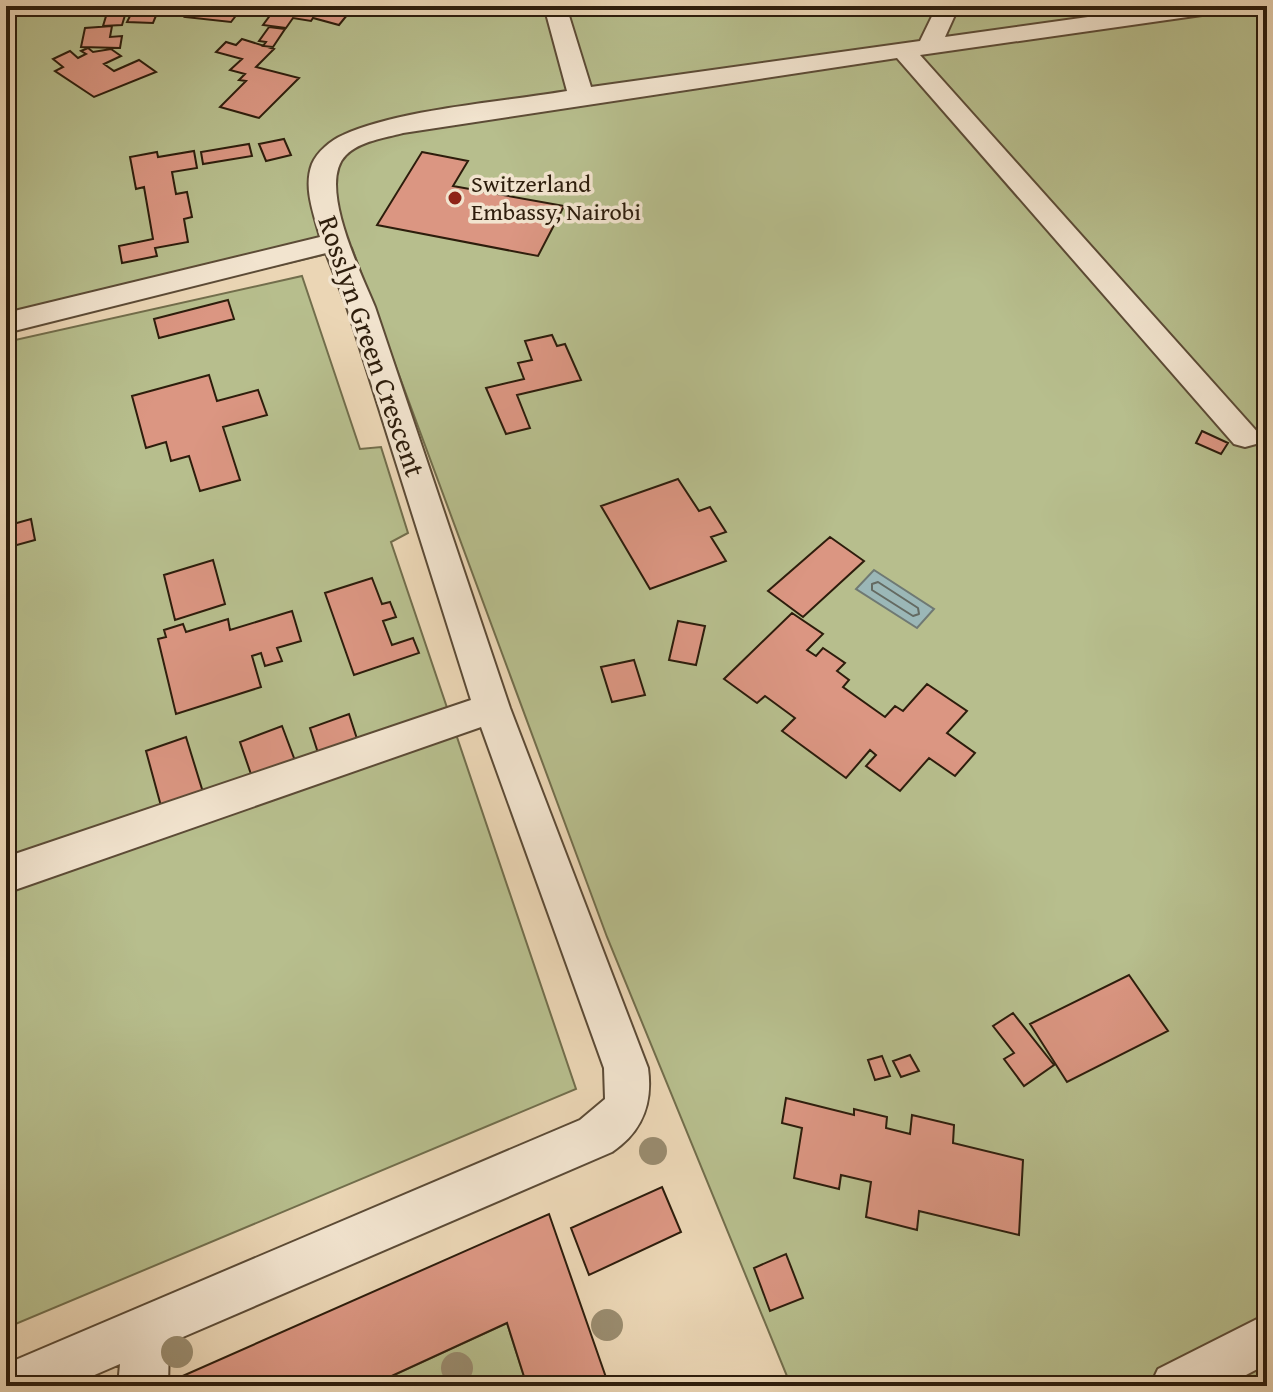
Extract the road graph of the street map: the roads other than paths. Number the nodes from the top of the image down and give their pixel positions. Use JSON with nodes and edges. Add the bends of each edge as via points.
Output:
{"nodes":[{"id":1,"x":555,"y":6,"type":"edge"},
{"id":2,"x":948,"y":6,"type":"edge"},
{"id":3,"x":1216,"y":6,"type":"edge"},
{"id":4,"x":916,"y":48,"type":"junction"},
{"id":5,"x":581,"y":96,"type":"junction"},
{"id":6,"x":335,"y":242,"type":"junction"},
{"id":7,"x":6,"y":323,"type":"edge"},
{"id":8,"x":1245,"y":436,"type":"dead end"},
{"id":9,"x":492,"y":708,"type":"junction"},
{"id":10,"x":6,"y":875,"type":"edge"},
{"id":11,"x":146,"y":1328,"type":"junction"},
{"id":12,"x":1267,"y":1338,"type":"edge"},
{"id":13,"x":12,"y":1386,"type":"edge"},
{"id":14,"x":143,"y":1386,"type":"edge"},
{"id":15,"x":1175,"y":1386,"type":"edge"}],
"edges":[{"from":1,"to":5,"type":"street"},
{"from":2,"to":4,"type":"street"},
{"from":3,"to":4,"type":"street","name":"Rosslyn Green Crescent"},
{"from":4,"to":5,"type":"street","name":"Rosslyn Green Crescent"},
{"from":4,"to":8,"type":"street"},
{"from":5,"to":6,"type":"street","name":"Rosslyn Green Crescent","via":[[400,126],[345,144],[325,165],[322,195]]},
{"from":6,"to":7,"type":"street"},
{"from":6,"to":9,"type":"street","name":"Rosslyn Green Crescent"},
{"from":9,"to":10,"type":"street"},
{"from":9,"to":11,"type":"street","name":"Rosslyn Green Crescent","via":[[626,1068],[626,1111],[596,1136]]},
{"from":11,"to":13,"type":"street"},
{"from":11,"to":14,"type":"street"},
{"from":12,"to":15,"type":"street"}]}
